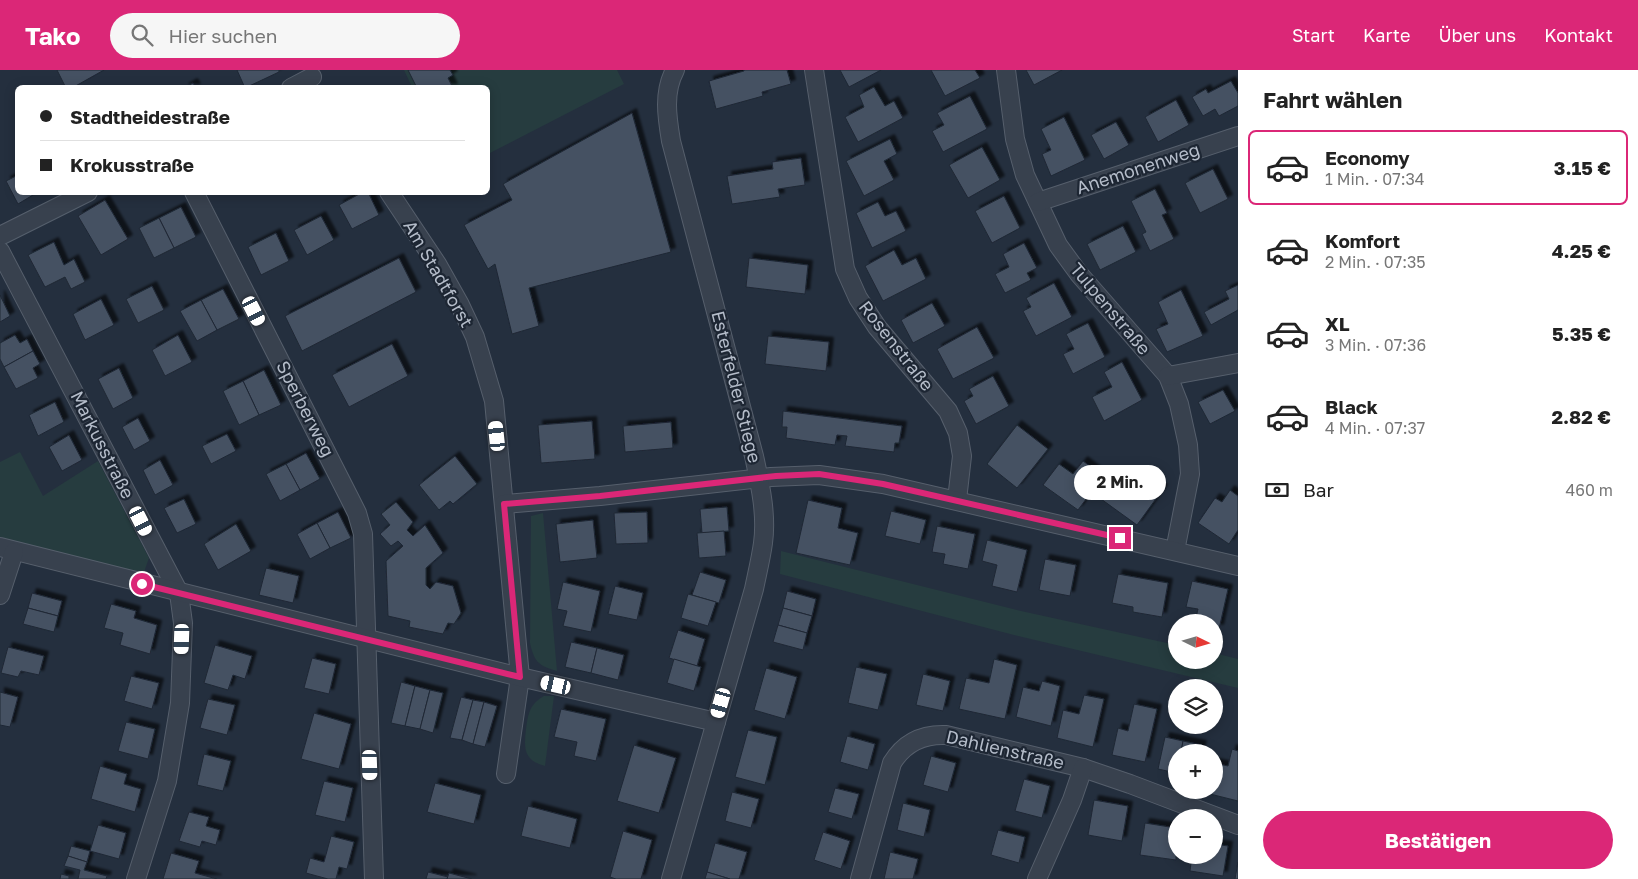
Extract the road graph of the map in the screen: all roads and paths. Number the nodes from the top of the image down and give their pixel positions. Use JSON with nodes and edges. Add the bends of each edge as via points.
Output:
{"nodes":[{"id":1,"x":814,"y":70,"type":"edge"},
{"id":2,"x":1006,"y":70,"type":"edge"},
{"id":3,"x":673,"y":71,"type":"edge"},
{"id":4,"x":313,"y":78,"type":"edge"},
{"id":5,"x":298,"y":85,"type":"edge"},
{"id":6,"x":1238,"y":136,"type":"edge"},
{"id":7,"x":82,"y":195,"type":"edge"},
{"id":8,"x":196,"y":195,"type":"edge"},
{"id":9,"x":391,"y":195,"type":"edge"},
{"id":10,"x":1038,"y":202,"type":"junction"},
{"id":11,"x":0,"y":236,"type":"edge"},
{"id":12,"x":0,"y":251,"type":"edge"},
{"id":13,"x":1238,"y":364,"type":"edge"},
{"id":14,"x":1168,"y":376,"type":"junction"},
{"id":15,"x":759,"y":478,"type":"junction"},
{"id":16,"x":957,"y":500,"type":"junction"},
{"id":17,"x":504,"y":504,"type":"junction"},
{"id":18,"x":7,"y":550,"type":"edge"},
{"id":19,"x":1175,"y":550,"type":"junction"},
{"id":20,"x":1238,"y":566,"type":"edge"},
{"id":21,"x":179,"y":593,"type":"junction"},
{"id":22,"x":0,"y":595,"type":"edge"},
{"id":23,"x":367,"y":639,"type":"junction"},
{"id":24,"x":520,"y":677,"type":"junction"},
{"id":25,"x":716,"y":722,"type":"junction"},
{"id":26,"x":1084,"y":768,"type":"junction"},
{"id":27,"x":506,"y":774,"type":"dead end"},
{"id":28,"x":1238,"y":825,"type":"edge"},
{"id":29,"x":136,"y":879,"type":"edge"},
{"id":30,"x":374,"y":879,"type":"edge"},
{"id":31,"x":671,"y":879,"type":"edge"},
{"id":32,"x":860,"y":879,"type":"edge"},
{"id":33,"x":1037,"y":879,"type":"edge"}],
"edges":[{"from":1,"to":16,"type":"street","name":"Rosenstraße","via":[[845,269],[858,298],[877,327],[948,411],[958,433],[962,456]]},
{"from":2,"to":10,"type":"street","name":"Tulpenstraße","via":[[1015,139],[1025,175]]},
{"from":3,"to":15,"type":"street","name":"Esterfelder Stiege","via":[[667,116],[671,141]]},
{"from":4,"to":5,"type":"street"},
{"from":6,"to":10,"type":"street","name":"Anemonenweg"},
{"from":7,"to":11,"type":"street"},
{"from":8,"to":23,"type":"street","name":"Sperberweg","via":[[357,513],[363,534]]},
{"from":9,"to":17,"type":"street","name":"Am Stadtforst","via":[[437,264],[475,337],[494,401]]},
{"from":10,"to":14,"type":"street","name":"Tulpenstraße","via":[[1058,245],[1079,274]]},
{"from":12,"to":21,"type":"street","name":"Markusstraße"},
{"from":13,"to":14,"type":"street"},
{"from":14,"to":19,"type":"street","name":"Tulpenstraße","via":[[1188,445],[1190,474]]},
{"from":15,"to":16,"type":"street","via":[[819,474]]},
{"from":15,"to":17,"type":"street"},
{"from":15,"to":25,"type":"street","name":"Esterfelder Stiege","via":[[764,522],[760,560]]},
{"from":16,"to":19,"type":"street"},
{"from":17,"to":24,"type":"street","name":"Am Stadtforst"},
{"from":18,"to":21,"type":"street"},
{"from":18,"to":22,"type":"street"},
{"from":19,"to":20,"type":"street"},
{"from":21,"to":23,"type":"street"},
{"from":21,"to":29,"type":"street","name":"Markusstraße","via":[[183,623],[180,703],[167,781]]},
{"from":23,"to":24,"type":"street"},
{"from":23,"to":30,"type":"street","name":"Sperberweg"},
{"from":24,"to":25,"type":"street"},
{"from":24,"to":27,"type":"street","name":"Am Stadtforst"},
{"from":25,"to":31,"type":"street","name":"Esterfelder Stiege"},
{"from":26,"to":28,"type":"street","name":"Dahlienstraße"},
{"from":26,"to":32,"type":"street","name":"Dahlienstraße","via":[[946,735],[932,734],[909,743],[892,764]]},
{"from":26,"to":33,"type":"street"}]}
